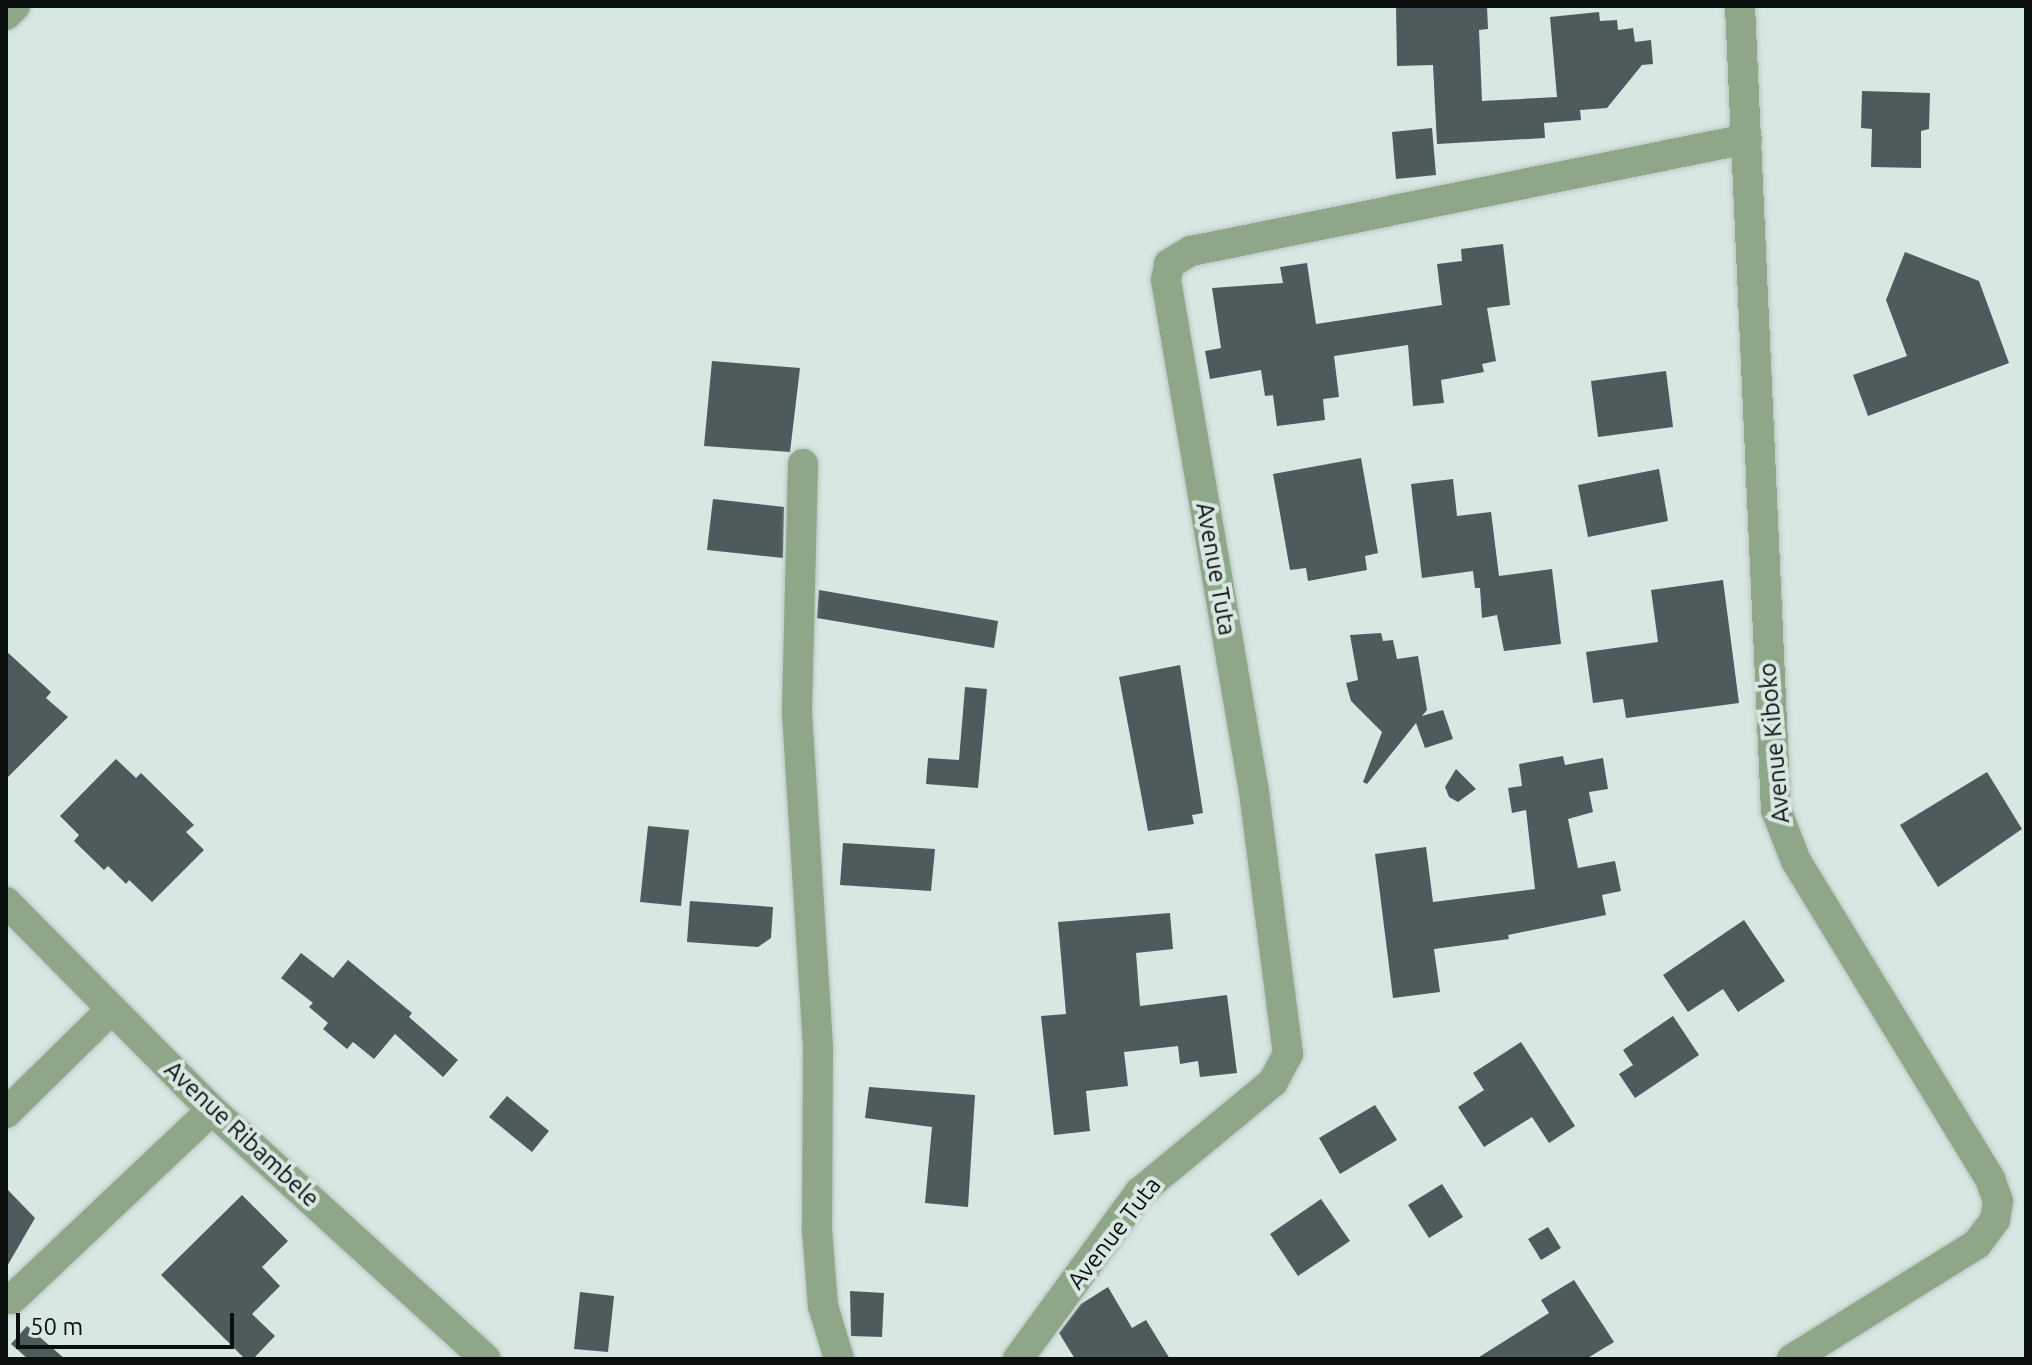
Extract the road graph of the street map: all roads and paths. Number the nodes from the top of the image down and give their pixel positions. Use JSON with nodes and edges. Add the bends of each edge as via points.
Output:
{"nodes":[{"id":1,"x":15,"y":6,"type":"edge"},
{"id":2,"x":1740,"y":6,"type":"edge"},
{"id":3,"x":6,"y":15,"type":"edge"},
{"id":4,"x":1747,"y":139,"type":"junction"},
{"id":5,"x":803,"y":464,"type":"dead end"},
{"id":6,"x":6,"y":902,"type":"edge"},
{"id":7,"x":112,"y":1009,"type":"junction"},
{"id":8,"x":212,"y":1110,"type":"junction"},
{"id":9,"x":6,"y":1113,"type":"edge"},
{"id":10,"x":12,"y":1299,"type":"dead end"},
{"id":11,"x":486,"y":1359,"type":"edge"},
{"id":12,"x":839,"y":1359,"type":"edge"},
{"id":13,"x":1018,"y":1359,"type":"edge"},
{"id":14,"x":1792,"y":1359,"type":"edge"}],
"edges":[{"from":1,"to":3,"type":"street"},
{"from":2,"to":4,"type":"street","name":"Avenue Kiboko"},
{"from":4,"to":13,"type":"street","name":"Avenue Tuta","via":[[1191,251],[1169,264],[1166,280],[1253,786],[1288,1054],[1273,1082],[1140,1192]]},
{"from":4,"to":14,"type":"street","name":"Avenue Kiboko","via":[[1765,626],[1780,828],[1990,1179],[1998,1201],[1995,1220],[1977,1244]]},
{"from":5,"to":12,"type":"street","via":[[797,713],[818,1048],[817,1230],[823,1306]]},
{"from":6,"to":7,"type":"street","name":"Avenue Ribambele"},
{"from":7,"to":8,"type":"street","name":"Avenue Ribambele"},
{"from":7,"to":9,"type":"street"},
{"from":8,"to":10,"type":"street"},
{"from":8,"to":11,"type":"street","name":"Avenue Ribambele"}]}
